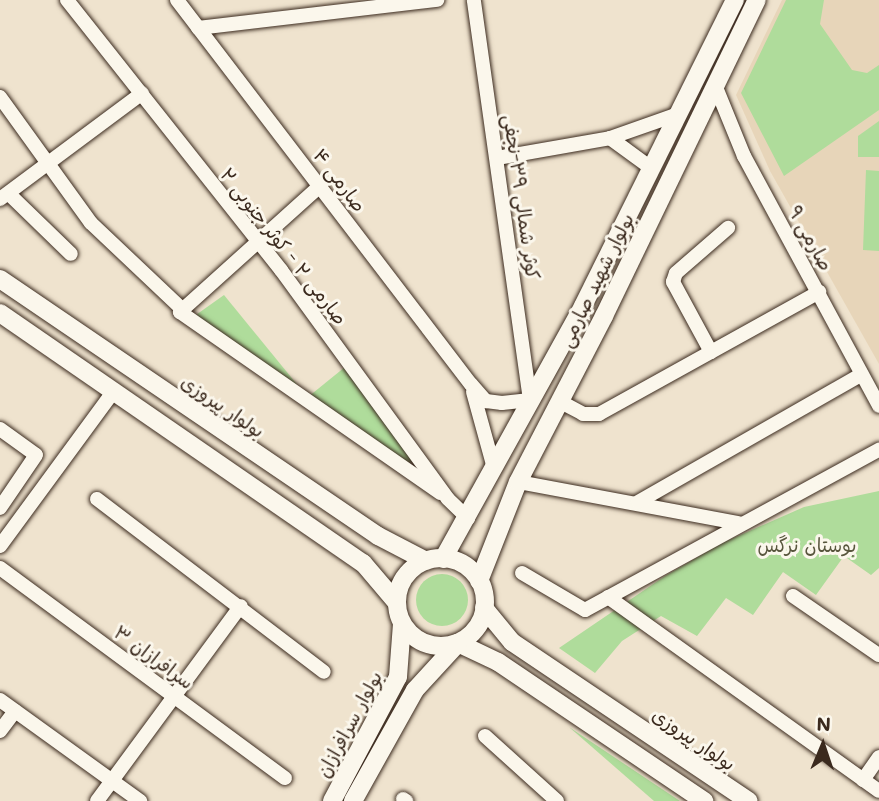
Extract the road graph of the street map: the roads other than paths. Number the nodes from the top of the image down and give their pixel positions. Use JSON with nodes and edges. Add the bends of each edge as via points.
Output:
{"nodes":[{"id":1,"x":67,"y":0,"type":"edge"},
{"id":2,"x":177,"y":0,"type":"edge"},
{"id":3,"x":437,"y":0,"type":"edge"},
{"id":4,"x":474,"y":0,"type":"edge"},
{"id":5,"x":735,"y":0,"type":"edge"},
{"id":6,"x":757,"y":0,"type":"edge"},
{"id":7,"x":198,"y":28,"type":"junction"},
{"id":8,"x":715,"y":85,"type":"junction"},
{"id":9,"x":142,"y":93,"type":"junction"},
{"id":10,"x":0,"y":97,"type":"edge"},
{"id":11,"x":678,"y":114,"type":"junction"},
{"id":12,"x":610,"y":138,"type":"junction"},
{"id":13,"x":497,"y":158,"type":"junction"},
{"id":14,"x":48,"y":164,"type":"junction"},
{"id":15,"x":651,"y":168,"type":"junction"},
{"id":16,"x":320,"y":185,"type":"junction"},
{"id":17,"x":4,"y":197,"type":"edge"},
{"id":18,"x":728,"y":228,"type":"dead end"},
{"id":19,"x":256,"y":242,"type":"junction"},
{"id":20,"x":71,"y":254,"type":"dead end"},
{"id":21,"x":0,"y":279,"type":"edge"},
{"id":22,"x":819,"y":292,"type":"junction"},
{"id":23,"x":182,"y":311,"type":"junction"},
{"id":24,"x":0,"y":313,"type":"edge"},
{"id":25,"x":711,"y":352,"type":"junction"},
{"id":26,"x":861,"y":375,"type":"junction"},
{"id":27,"x":471,"y":384,"type":"junction"},
{"id":28,"x":114,"y":391,"type":"junction"},
{"id":29,"x":530,"y":400,"type":"junction"},
{"id":30,"x":559,"y":401,"type":"junction"},
{"id":31,"x":879,"y":406,"type":"edge"},
{"id":32,"x":0,"y":429,"type":"edge"},
{"id":33,"x":879,"y":450,"type":"edge"},
{"id":34,"x":494,"y":468,"type":"junction"},
{"id":35,"x":518,"y":482,"type":"junction"},
{"id":36,"x":97,"y":499,"type":"dead end"},
{"id":37,"x":449,"y":499,"type":"junction"},
{"id":38,"x":638,"y":502,"type":"junction"},
{"id":39,"x":0,"y":508,"type":"edge"},
{"id":40,"x":468,"y":518,"type":"junction"},
{"id":41,"x":738,"y":523,"type":"junction"},
{"id":42,"x":0,"y":546,"type":"edge"},
{"id":43,"x":434,"y":560,"type":"junction"},
{"id":44,"x":0,"y":568,"type":"edge"},
{"id":45,"x":522,"y":573,"type":"dead end"},
{"id":46,"x":479,"y":581,"type":"junction"},
{"id":47,"x":793,"y":596,"type":"dead end"},
{"id":48,"x":608,"y":597,"type":"junction"},
{"id":49,"x":397,"y":603,"type":"junction"},
{"id":50,"x":241,"y":606,"type":"junction"},
{"id":51,"x":484,"y":608,"type":"junction"},
{"id":52,"x":402,"y":624,"type":"junction"},
{"id":53,"x":458,"y":643,"type":"junction"},
{"id":54,"x":879,"y":655,"type":"edge"},
{"id":55,"x":324,"y":672,"type":"dead end"},
{"id":56,"x":175,"y":696,"type":"junction"},
{"id":57,"x":0,"y":700,"type":"edge"},
{"id":58,"x":15,"y":711,"type":"junction"},
{"id":59,"x":0,"y":731,"type":"edge"},
{"id":60,"x":485,"y":736,"type":"dead end"},
{"id":61,"x":879,"y":757,"type":"edge"},
{"id":62,"x":285,"y":778,"type":"dead end"},
{"id":63,"x":112,"y":780,"type":"junction"},
{"id":64,"x":863,"y":780,"type":"junction"},
{"id":65,"x":879,"y":791,"type":"edge"},
{"id":66,"x":97,"y":801,"type":"edge"},
{"id":67,"x":140,"y":801,"type":"edge"},
{"id":68,"x":332,"y":801,"type":"edge"},
{"id":69,"x":353,"y":801,"type":"edge"},
{"id":70,"x":557,"y":801,"type":"edge"},
{"id":71,"x":704,"y":801,"type":"edge"},
{"id":72,"x":749,"y":801,"type":"edge"}],
"edges":[{"from":1,"to":9,"type":"street","name":"صارمی ۲ - کوثر جنوبی ۲"},
{"from":2,"to":7,"type":"street","name":"صارمی ۴"},
{"from":3,"to":7,"type":"street"},
{"from":4,"to":13,"type":"street","name":"کوثر شمالی ۳۹-نجفی"},
{"from":5,"to":11,"type":"main road","name":"بولوار شهید صارمی"},
{"from":6,"to":8,"type":"main road","name":"بولوار شهید صارمی"},
{"from":7,"to":16,"type":"street","name":"صارمی ۴"},
{"from":8,"to":22,"type":"street","name":"صارمی ۹","via":[[744,156]]},
{"from":8,"to":30,"type":"main road","name":"بولوار شهید صارمی"},
{"from":9,"to":14,"type":"street"},
{"from":9,"to":19,"type":"street","name":"صارمی ۲ - کوثر جنوبی ۲"},
{"from":10,"to":14,"type":"street"},
{"from":11,"to":12,"type":"street"},
{"from":11,"to":15,"type":"main road","name":"بولوار شهید صارمی"},
{"from":12,"to":13,"type":"street"},
{"from":12,"to":15,"type":"street"},
{"from":13,"to":29,"type":"street","name":"کوثر شمالی ۳۹-نجفی"},
{"from":14,"to":17,"type":"street"},
{"from":14,"to":23,"type":"street","via":[[91,223]]},
{"from":15,"to":29,"type":"main road","name":"بولوار شهید صارمی","via":[[583,306]]},
{"from":16,"to":19,"type":"street"},
{"from":16,"to":27,"type":"street","name":"صارمی ۴"},
{"from":17,"to":20,"type":"street"},
{"from":18,"to":25,"type":"street","via":[[676,273],[673,282]]},
{"from":19,"to":23,"type":"street"},
{"from":19,"to":37,"type":"street","name":"صارمی ۲ - کوثر جنوبی ۲"},
{"from":21,"to":43,"type":"main road","name":"بولوار پیروزی","via":[[378,537]]},
{"from":22,"to":25,"type":"street"},
{"from":22,"to":26,"type":"street","name":"صارمی ۹"},
{"from":23,"to":37,"type":"street"},
{"from":24,"to":28,"type":"main road"},
{"from":25,"to":30,"type":"street","via":[[599,414],[583,414]]},
{"from":26,"to":31,"type":"street","name":"صارمی ۹"},
{"from":26,"to":38,"type":"street"},
{"from":27,"to":29,"type":"street","via":[[486,401]]},
{"from":27,"to":34,"type":"street"},
{"from":28,"to":42,"type":"street"},
{"from":28,"to":49,"type":"main road","via":[[363,563]]},
{"from":29,"to":34,"type":"main road","name":"بولوار شهید صارمی"},
{"from":30,"to":35,"type":"main road","name":"بولوار شهید صارمی"},
{"from":32,"to":39,"type":"street","via":[[36,455]]},
{"from":33,"to":41,"type":"street"},
{"from":34,"to":40,"type":"main road","name":"بولوار شهید صارمی"},
{"from":35,"to":38,"type":"street"},
{"from":35,"to":46,"type":"main road","name":"بولوار شهید صارمی"},
{"from":36,"to":50,"type":"street"},
{"from":37,"to":40,"type":"street","name":"صارمی ۲ - کوثر جنوبی ۲"},
{"from":38,"to":41,"type":"street"},
{"from":40,"to":43,"type":"main road","name":"بولوار شهید صارمی"},
{"from":41,"to":48,"type":"street"},
{"from":43,"to":46,"type":"main road","via":[[464,565]]},
{"from":43,"to":49,"type":"main road","via":[[405,578]]},
{"from":44,"to":56,"type":"street","name":"سرافرازان ۳"},
{"from":45,"to":48,"type":"street","via":[[585,610]]},
{"from":46,"to":51,"type":"main road"},
{"from":47,"to":54,"type":"street"},
{"from":48,"to":64,"type":"street"},
{"from":49,"to":52,"type":"main road"},
{"from":50,"to":55,"type":"street"},
{"from":50,"to":56,"type":"street"},
{"from":51,"to":53,"type":"main road","via":[[476,629]]},
{"from":51,"to":72,"type":"main road","name":"بولوار پیروزی","via":[[512,642]]},
{"from":52,"to":53,"type":"main road","via":[[410,634],[433,646]]},
{"from":52,"to":68,"type":"main road","name":"بولوار سرافرازان","via":[[398,677]]},
{"from":53,"to":69,"type":"main road","name":"بولوار سرافرازان","via":[[415,690]]},
{"from":53,"to":71,"type":"main road","via":[[498,662]]},
{"from":56,"to":62,"type":"street","name":"سرافرازان ۳"},
{"from":56,"to":63,"type":"street"},
{"from":57,"to":58,"type":"street"},
{"from":58,"to":59,"type":"street"},
{"from":58,"to":63,"type":"street"},
{"from":60,"to":70,"type":"street"},
{"from":61,"to":64,"type":"street"},
{"from":63,"to":66,"type":"street"},
{"from":63,"to":67,"type":"street"},
{"from":64,"to":65,"type":"street"}]}
